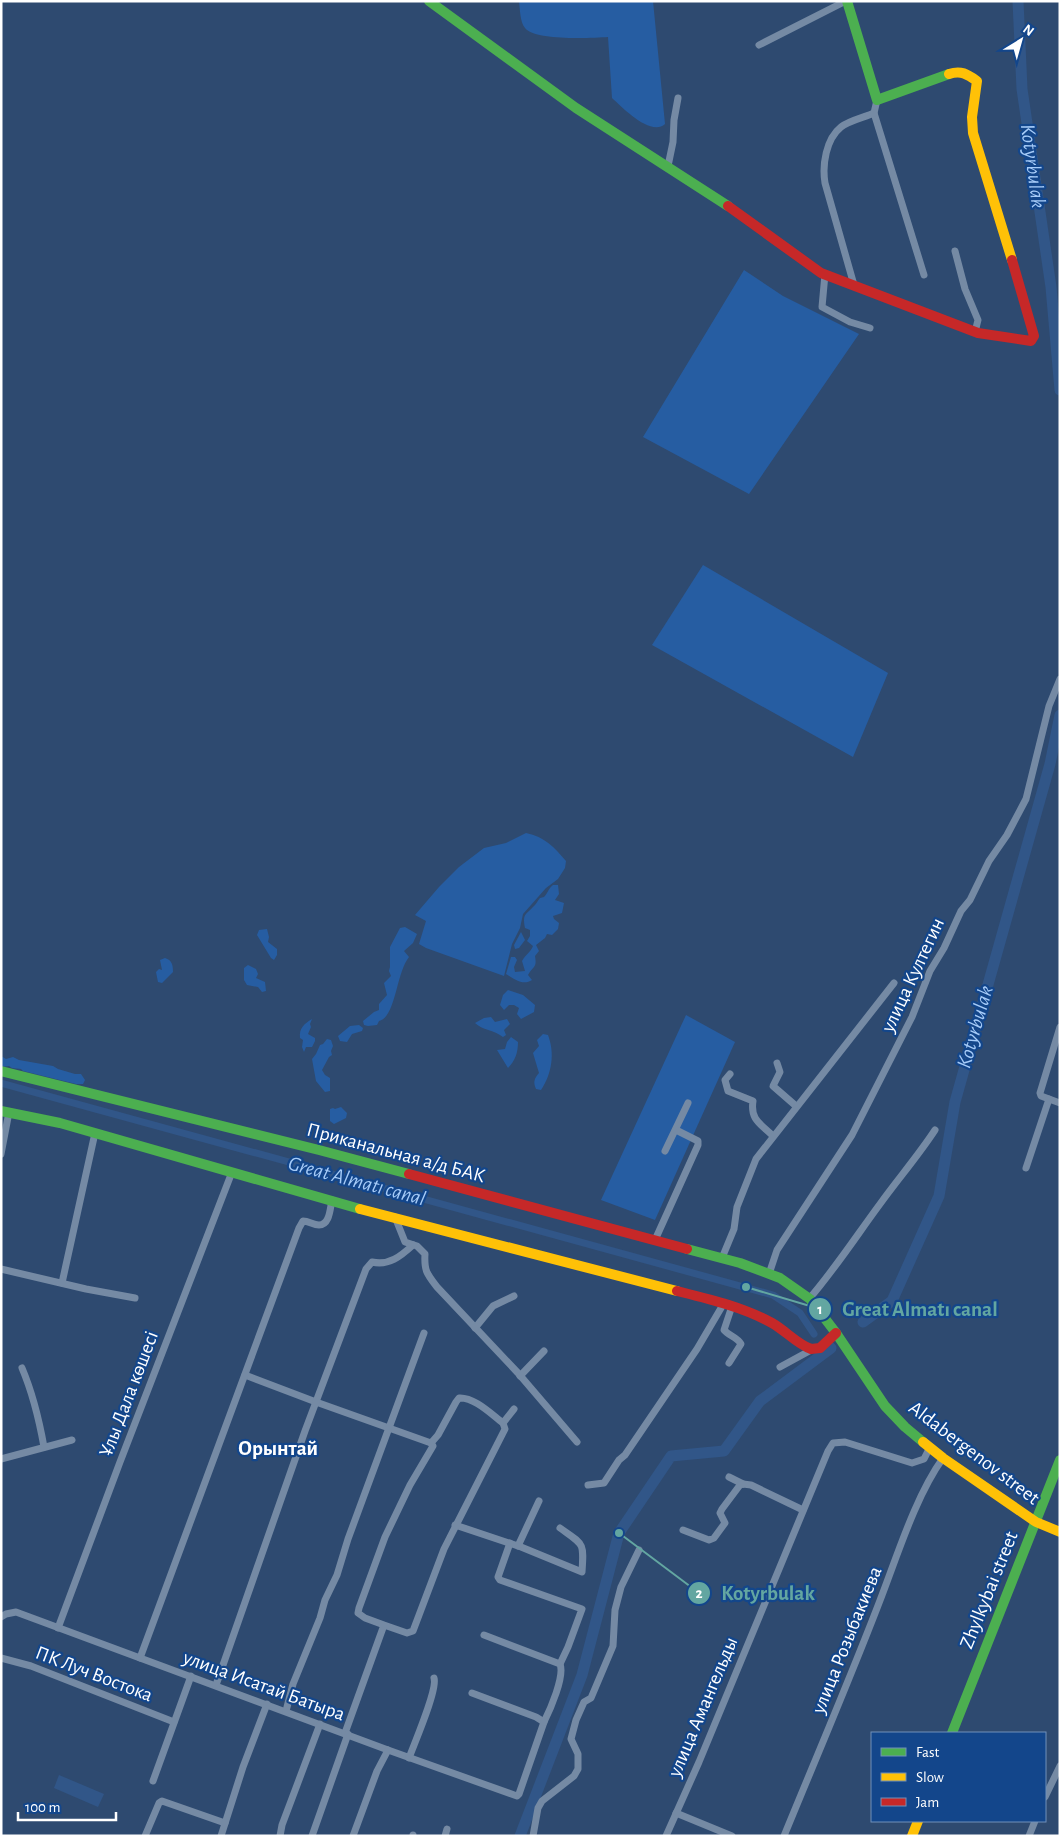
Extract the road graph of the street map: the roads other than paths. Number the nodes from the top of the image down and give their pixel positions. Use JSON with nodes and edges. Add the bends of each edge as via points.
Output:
{"nodes":[{"id":1,"x":429,"y":1,"type":"edge"},
{"id":2,"x":842,"y":1,"type":"edge"},
{"id":3,"x":847,"y":1,"type":"edge"},
{"id":4,"x":759,"y":45,"type":"dead end"},
{"id":5,"x":678,"y":98,"type":"dead end"},
{"id":6,"x":877,"y":100,"type":"junction"},
{"id":7,"x":874,"y":113,"type":"junction"},
{"id":8,"x":668,"y":166,"type":"junction"},
{"id":9,"x":955,"y":251,"type":"dead end"},
{"id":10,"x":825,"y":274,"type":"junction"},
{"id":11,"x":924,"y":275,"type":"dead end"},
{"id":12,"x":854,"y":285,"type":"junction"},
{"id":13,"x":870,"y":328,"type":"dead end"},
{"id":14,"x":975,"y":332,"type":"junction"},
{"id":15,"x":1060,"y":679,"type":"edge"},
{"id":16,"x":894,"y":983,"type":"dead end"},
{"id":17,"x":1060,"y":1027,"type":"edge"},
{"id":18,"x":777,"y":1063,"type":"dead end"},
{"id":19,"x":1,"y":1071,"type":"edge"},
{"id":20,"x":730,"y":1074,"type":"dead end"},
{"id":21,"x":1049,"y":1099,"type":"junction"},
{"id":22,"x":688,"y":1102,"type":"dead end"},
{"id":23,"x":1060,"y":1103,"type":"edge"},
{"id":24,"x":796,"y":1106,"type":"junction"},
{"id":25,"x":5,"y":1111,"type":"edge"},
{"id":26,"x":676,"y":1130,"type":"junction"},
{"id":27,"x":935,"y":1130,"type":"dead end"},
{"id":28,"x":95,"y":1133,"type":"junction"},
{"id":29,"x":773,"y":1136,"type":"junction"},
{"id":30,"x":665,"y":1151,"type":"dead end"},
{"id":31,"x":1,"y":1154,"type":"edge"},
{"id":32,"x":1026,"y":1168,"type":"dead end"},
{"id":33,"x":232,"y":1172,"type":"junction"},
{"id":34,"x":332,"y":1200,"type":"junction"},
{"id":35,"x":395,"y":1217,"type":"junction"},
{"id":36,"x":655,"y":1240,"type":"junction"},
{"id":37,"x":413,"y":1245,"type":"junction"},
{"id":38,"x":722,"y":1258,"type":"junction"},
{"id":39,"x":1,"y":1269,"type":"edge"},
{"id":40,"x":769,"y":1274,"type":"junction"},
{"id":41,"x":780,"y":1278,"type":"joint"},
{"id":42,"x":62,"y":1283,"type":"junction"},
{"id":43,"x":514,"y":1296,"type":"dead end"},
{"id":44,"x":135,"y":1298,"type":"dead end"},
{"id":45,"x":809,"y":1298,"type":"junction"},
{"id":46,"x":728,"y":1304,"type":"junction"},
{"id":47,"x":475,"y":1328,"type":"junction"},
{"id":48,"x":424,"y":1333,"type":"dead end"},
{"id":49,"x":836,"y":1333,"type":"junction"},
{"id":50,"x":813,"y":1349,"type":"junction"},
{"id":51,"x":544,"y":1351,"type":"dead end"},
{"id":52,"x":729,"y":1363,"type":"dead end"},
{"id":53,"x":780,"y":1367,"type":"dead end"},
{"id":54,"x":22,"y":1368,"type":"dead end"},
{"id":55,"x":245,"y":1375,"type":"junction"},
{"id":56,"x":520,"y":1376,"type":"junction"},
{"id":57,"x":316,"y":1402,"type":"junction"},
{"id":58,"x":514,"y":1409,"type":"dead end"},
{"id":59,"x":503,"y":1423,"type":"junction"},
{"id":60,"x":389,"y":1428,"type":"junction"},
{"id":61,"x":72,"y":1440,"type":"dead end"},
{"id":62,"x":577,"y":1442,"type":"dead end"},
{"id":63,"x":432,"y":1443,"type":"junction"},
{"id":64,"x":44,"y":1447,"type":"junction"},
{"id":65,"x":930,"y":1447,"type":"junction"},
{"id":66,"x":944,"y":1458,"type":"junction"},
{"id":67,"x":1,"y":1459,"type":"edge"},
{"id":68,"x":1060,"y":1460,"type":"edge"},
{"id":69,"x":729,"y":1477,"type":"dead end"},
{"id":70,"x":743,"y":1484,"type":"junction"},
{"id":71,"x":588,"y":1485,"type":"dead end"},
{"id":72,"x":538,"y":1501,"type":"dead end"},
{"id":73,"x":803,"y":1510,"type":"junction"},
{"id":74,"x":1036,"y":1522,"type":"junction"},
{"id":75,"x":456,"y":1524,"type":"junction"},
{"id":76,"x":560,"y":1528,"type":"dead end"},
{"id":77,"x":684,"y":1530,"type":"dead end"},
{"id":78,"x":1060,"y":1532,"type":"edge"},
{"id":79,"x":510,"y":1543,"type":"junction"},
{"id":80,"x":518,"y":1546,"type":"junction"},
{"id":81,"x":639,"y":1550,"type":"dead end"},
{"id":82,"x":1,"y":1617,"type":"edge"},
{"id":83,"x":384,"y":1625,"type":"junction"},
{"id":84,"x":58,"y":1628,"type":"junction"},
{"id":85,"x":484,"y":1635,"type":"dead end"},
{"id":86,"x":1,"y":1658,"type":"edge"},
{"id":87,"x":140,"y":1658,"type":"junction"},
{"id":88,"x":560,"y":1664,"type":"junction"},
{"id":89,"x":192,"y":1676,"type":"junction"},
{"id":90,"x":434,"y":1678,"type":"dead end"},
{"id":91,"x":216,"y":1685,"type":"junction"},
{"id":92,"x":472,"y":1693,"type":"dead end"},
{"id":93,"x":267,"y":1704,"type":"junction"},
{"id":94,"x":286,"y":1711,"type":"junction"},
{"id":95,"x":174,"y":1722,"type":"junction"},
{"id":96,"x":544,"y":1722,"type":"junction"},
{"id":97,"x":320,"y":1724,"type":"junction"},
{"id":98,"x":952,"y":1732,"type":"edge"},
{"id":99,"x":347,"y":1734,"type":"junction"},
{"id":100,"x":388,"y":1750,"type":"junction"},
{"id":101,"x":409,"y":1758,"type":"junction"},
{"id":102,"x":1060,"y":1766,"type":"edge"},
{"id":103,"x":153,"y":1780,"type":"dead end"},
{"id":104,"x":1048,"y":1782,"type":"edge"},
{"id":105,"x":676,"y":1813,"type":"junction"},
{"id":106,"x":918,"y":1822,"type":"edge"},
{"id":107,"x":1035,"y":1822,"type":"edge"},
{"id":108,"x":225,"y":1823,"type":"junction"},
{"id":109,"x":144,"y":1836,"type":"edge"},
{"id":110,"x":221,"y":1836,"type":"edge"},
{"id":111,"x":280,"y":1836,"type":"edge"},
{"id":112,"x":312,"y":1836,"type":"edge"},
{"id":113,"x":353,"y":1836,"type":"edge"},
{"id":114,"x":533,"y":1836,"type":"edge"},
{"id":115,"x":666,"y":1836,"type":"edge"},
{"id":116,"x":732,"y":1836,"type":"edge"},
{"id":117,"x":784,"y":1836,"type":"edge"},
{"id":118,"x":912,"y":1836,"type":"edge"},
{"id":119,"x":1029,"y":1836,"type":"edge"}],
"edges":[{"from":1,"to":8,"type":"street","via":[[576,108]]},
{"from":2,"to":4,"type":"street"},
{"from":3,"to":6,"type":"street"},
{"from":5,"to":8,"type":"street"},
{"from":6,"to":7,"type":"street"},
{"from":6,"to":14,"type":"street","via":[[956,72],[966,73],[976,81],[973,133],[1034,337],[1031,341]]},
{"from":7,"to":11,"type":"street"},
{"from":7,"to":12,"type":"street","via":[[842,126],[832,136],[823,170]]},
{"from":8,"to":10,"type":"street"},
{"from":9,"to":14,"type":"street","via":[[978,320]]},
{"from":10,"to":12,"type":"street"},
{"from":10,"to":13,"type":"street","via":[[822,307],[850,322]]},
{"from":12,"to":14,"type":"street"},
{"from":15,"to":40,"type":"street","name":"улица Култегин","via":[[1049,706],[1026,799],[970,900],[960,911],[930,971],[912,1017],[852,1135],[777,1250]]},
{"from":16,"to":24,"type":"street"},
{"from":17,"to":21,"type":"street","via":[[1040,1093]]},
{"from":18,"to":24,"type":"street","via":[[780,1072],[772,1086]]},
{"from":19,"to":36,"type":"street","name":"Приканальная а/д БАК","via":[[319,1150]]},
{"from":20,"to":29,"type":"street","via":[[725,1080],[728,1091],[753,1101],[754,1118]]},
{"from":21,"to":23,"type":"street"},
{"from":21,"to":32,"type":"street"},
{"from":22,"to":26,"type":"street"},
{"from":24,"to":29,"type":"street"},
{"from":25,"to":28,"type":"street"},
{"from":25,"to":31,"type":"street"},
{"from":26,"to":30,"type":"street"},
{"from":26,"to":36,"type":"street","via":[[693,1137],[698,1145]]},
{"from":27,"to":45,"type":"street"},
{"from":28,"to":33,"type":"street"},
{"from":28,"to":42,"type":"street"},
{"from":29,"to":38,"type":"street","via":[[756,1159],[747,1180]]},
{"from":33,"to":34,"type":"street"},
{"from":33,"to":84,"type":"street","name":"Ұлы Дала көшесі"},
{"from":34,"to":35,"type":"street"},
{"from":34,"to":55,"type":"street","via":[[326,1222],[318,1225],[306,1220],[299,1228]]},
{"from":35,"to":37,"type":"street","via":[[405,1242]]},
{"from":35,"to":46,"type":"street"},
{"from":36,"to":38,"type":"street","name":"Приканальная а/д БАК"},
{"from":37,"to":47,"type":"street","via":[[425,1254],[426,1273]]},
{"from":37,"to":57,"type":"street","via":[[386,1263],[372,1262],[366,1269]]},
{"from":38,"to":40,"type":"street","name":"Приканальная а/д БАК"},
{"from":39,"to":42,"type":"street"},
{"from":40,"to":41,"type":"street","name":"Приканальная а/д БАК"},
{"from":41,"to":45,"type":"street","name":"Aldabergenov street"},
{"from":42,"to":44,"type":"street"},
{"from":43,"to":47,"type":"street","via":[[493,1306]]},
{"from":45,"to":49,"type":"street","name":"Aldabergenov street"},
{"from":46,"to":50,"type":"street","via":[[770,1320]]},
{"from":46,"to":52,"type":"street","via":[[724,1330],[741,1344]]},
{"from":46,"to":71,"type":"street","via":[[604,1483]]},
{"from":47,"to":56,"type":"street"},
{"from":48,"to":60,"type":"street"},
{"from":49,"to":50,"type":"street","via":[[819,1348]]},
{"from":49,"to":65,"type":"street","name":"Aldabergenov street","via":[[885,1406]]},
{"from":50,"to":53,"type":"street"},
{"from":51,"to":56,"type":"street"},
{"from":54,"to":64,"type":"street","via":[[39,1414]]},
{"from":55,"to":57,"type":"street"},
{"from":55,"to":87,"type":"street"},
{"from":56,"to":62,"type":"street"},
{"from":57,"to":60,"type":"street"},
{"from":57,"to":91,"type":"street"},
{"from":58,"to":59,"type":"street"},
{"from":59,"to":63,"type":"street","via":[[472,1401],[459,1398]]},
{"from":59,"to":75,"type":"street","via":[[503,1434]]},
{"from":60,"to":63,"type":"street"},
{"from":60,"to":94,"type":"street","via":[[337,1574],[293,1684]]},
{"from":61,"to":64,"type":"street"},
{"from":63,"to":83,"type":"street","via":[[386,1537],[359,1608],[358,1613],[365,1618]]},
{"from":64,"to":67,"type":"street"},
{"from":65,"to":66,"type":"street","name":"Aldabergenov street"},
{"from":65,"to":73,"type":"street","name":"улица Амангельды","via":[[924,1459],[912,1463],[845,1442],[833,1443]]},
{"from":66,"to":74,"type":"street","name":"Aldabergenov street"},
{"from":66,"to":117,"type":"street","name":"улица Розыбакиева","via":[[931,1475]]},
{"from":68,"to":74,"type":"street","name":"Zhylkybai street"},
{"from":69,"to":70,"type":"street"},
{"from":70,"to":73,"type":"street"},
{"from":70,"to":77,"type":"street","via":[[722,1509],[720,1513],[725,1523],[714,1538],[709,1540]]},
{"from":72,"to":80,"type":"street"},
{"from":73,"to":105,"type":"street","name":"улица Амангельды"},
{"from":74,"to":78,"type":"street","name":"Aldabergenov street"},
{"from":74,"to":98,"type":"street","name":"Zhylkybai street"},
{"from":75,"to":79,"type":"street"},
{"from":75,"to":83,"type":"street","via":[[413,1631],[407,1633]]},
{"from":76,"to":80,"type":"street","via":[[580,1543],[582,1572]]},
{"from":79,"to":80,"type":"street"},
{"from":79,"to":88,"type":"street","via":[[498,1577],[500,1580],[582,1609]]},
{"from":81,"to":114,"type":"street","via":[[619,1595],[613,1646],[591,1698],[584,1702],[576,1720],[571,1739],[578,1754],[578,1769],[542,1802]]},
{"from":82,"to":84,"type":"street","name":"улица Исатай Батыра","via":[[16,1612]]},
{"from":83,"to":99,"type":"street"},
{"from":84,"to":87,"type":"street","name":"улица Исатай Батыра"},
{"from":85,"to":88,"type":"street"},
{"from":86,"to":95,"type":"street","name":"ПК Луч Востока","via":[[31,1666]]},
{"from":87,"to":89,"type":"street","name":"улица Исатай Батыра"},
{"from":88,"to":96,"type":"street","via":[[558,1686]]},
{"from":89,"to":91,"type":"street","name":"улица Исатай Батыра"},
{"from":89,"to":95,"type":"street"},
{"from":90,"to":101,"type":"street"},
{"from":91,"to":93,"type":"street","name":"улица Исатай Батыра"},
{"from":92,"to":96,"type":"street"},
{"from":93,"to":94,"type":"street","name":"улица Исатай Батыра"},
{"from":93,"to":108,"type":"street"},
{"from":94,"to":97,"type":"street","name":"улица Исатай Батыра"},
{"from":95,"to":103,"type":"street"},
{"from":96,"to":101,"type":"street","name":"улица Исатай Батыра","via":[[517,1796]]},
{"from":97,"to":99,"type":"street","name":"улица Исатай Батыра"},
{"from":97,"to":111,"type":"street"},
{"from":99,"to":100,"type":"street","name":"улица Исатай Батыра"},
{"from":99,"to":112,"type":"street"},
{"from":100,"to":101,"type":"street","name":"улица Исатай Батыра"},
{"from":100,"to":113,"type":"street"},
{"from":102,"to":104,"type":"street"},
{"from":105,"to":115,"type":"street","name":"улица Амангельды"},
{"from":105,"to":116,"type":"street"},
{"from":106,"to":118,"type":"street"},
{"from":107,"to":119,"type":"street"},
{"from":108,"to":109,"type":"street","via":[[162,1802]]},
{"from":108,"to":110,"type":"street"}]}
